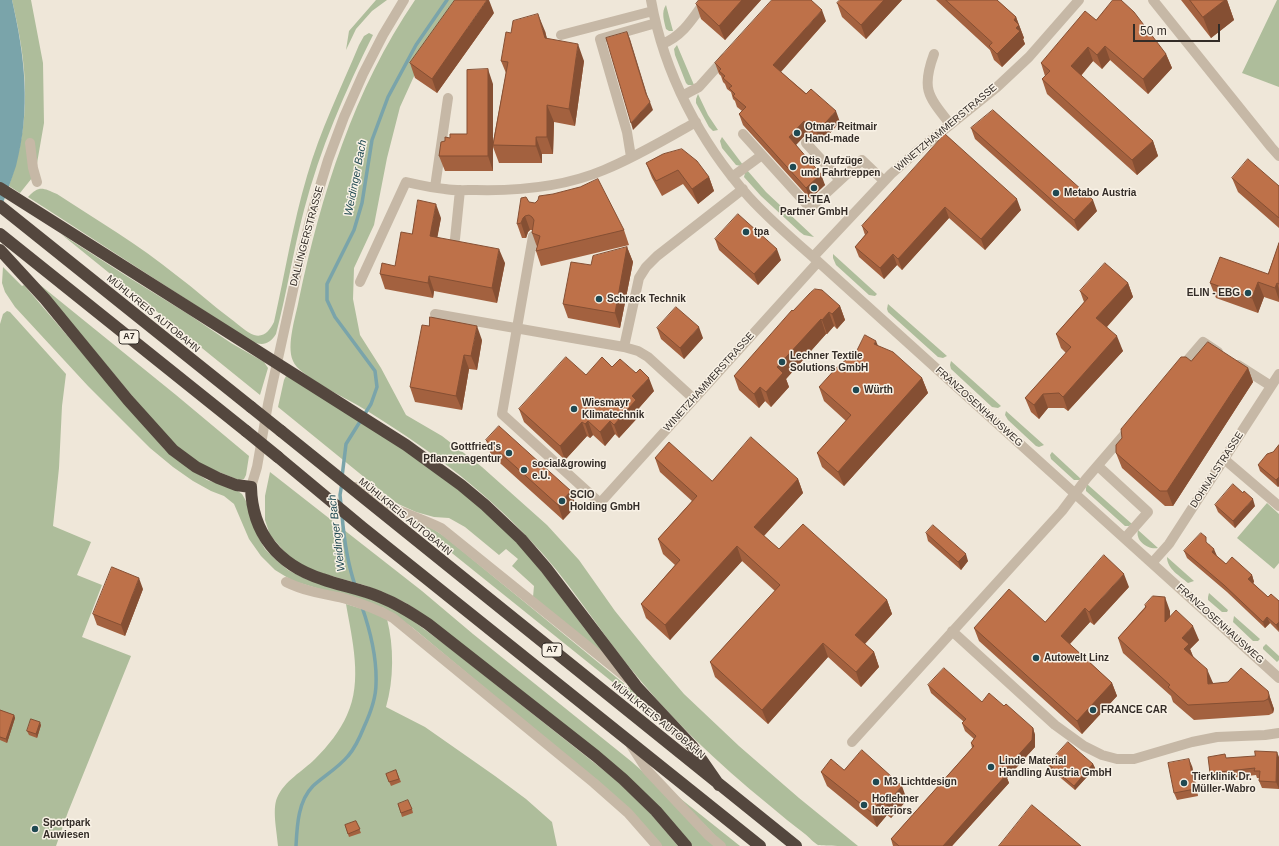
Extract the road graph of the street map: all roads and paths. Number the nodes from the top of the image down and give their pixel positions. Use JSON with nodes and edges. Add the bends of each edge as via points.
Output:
{"nodes":[{"id":1,"x":404,"y":0,"type":"edge"},
{"id":2,"x":706,"y":0,"type":"edge"},
{"id":3,"x":1079,"y":0,"type":"edge"},
{"id":4,"x":1153,"y":0,"type":"edge"},
{"id":5,"x":653,"y":3,"type":"edge"},
{"id":6,"x":656,"y":23,"type":"junction"},
{"id":7,"x":561,"y":35,"type":"dead end"},
{"id":8,"x":662,"y":44,"type":"junction"},
{"id":9,"x":732,"y":50,"type":"edge"},
{"id":10,"x":934,"y":54,"type":"dead end"},
{"id":11,"x":682,"y":96,"type":"junction"},
{"id":12,"x":448,"y":98,"type":"dead end"},
{"id":13,"x":696,"y":122,"type":"junction"},
{"id":14,"x":950,"y":124,"type":"junction"},
{"id":15,"x":743,"y":134,"type":"dead end"},
{"id":16,"x":806,"y":143,"type":"dead end"},
{"id":17,"x":30,"y":144,"type":"dead end"},
{"id":18,"x":762,"y":155,"type":"junction"},
{"id":19,"x":1279,"y":156,"type":"edge"},
{"id":20,"x":630,"y":157,"type":"junction"},
{"id":21,"x":732,"y":178,"type":"junction"},
{"id":22,"x":840,"y":180,"type":"junction"},
{"id":23,"x":884,"y":181,"type":"junction"},
{"id":24,"x":37,"y":182,"type":"dead end"},
{"id":25,"x":0,"y":188,"type":"edge"},
{"id":26,"x":435,"y":188,"type":"junction"},
{"id":27,"x":460,"y":190,"type":"junction"},
{"id":28,"x":743,"y":190,"type":"junction"},
{"id":29,"x":0,"y":206,"type":"edge"},
{"id":30,"x":0,"y":234,"type":"edge"},
{"id":31,"x":533,"y":236,"type":"edge"},
{"id":32,"x":454,"y":239,"type":"edge"},
{"id":33,"x":4,"y":254,"type":"edge"},
{"id":34,"x":816,"y":260,"type":"junction"},
{"id":35,"x":360,"y":282,"type":"dead end"},
{"id":36,"x":435,"y":314,"type":"dead end"},
{"id":37,"x":518,"y":329,"type":"junction"},
{"id":38,"x":624,"y":347,"type":"junction"},
{"id":39,"x":277,"y":364,"type":"junction"},
{"id":40,"x":1279,"y":374,"type":"edge"},
{"id":41,"x":1173,"y":377,"type":"edge"},
{"id":42,"x":1272,"y":386,"type":"junction"},
{"id":43,"x":694,"y":399,"type":"junction"},
{"id":44,"x":1138,"y":419,"type":"edge"},
{"id":45,"x":1224,"y":459,"type":"junction"},
{"id":46,"x":1098,"y":466,"type":"junction"},
{"id":47,"x":251,"y":486,"type":"junction"},
{"id":48,"x":359,"y":492,"type":"junction"},
{"id":49,"x":1075,"y":494,"type":"junction"},
{"id":50,"x":1279,"y":506,"type":"edge"},
{"id":51,"x":1125,"y":538,"type":"junction"},
{"id":52,"x":1152,"y":563,"type":"junction"},
{"id":53,"x":286,"y":582,"type":"dead end"},
{"id":54,"x":952,"y":631,"type":"junction"},
{"id":55,"x":1279,"y":678,"type":"edge"},
{"id":56,"x":636,"y":686,"type":"junction"},
{"id":57,"x":1279,"y":734,"type":"edge"},
{"id":58,"x":627,"y":738,"type":"junction"},
{"id":59,"x":852,"y":742,"type":"dead end"},
{"id":60,"x":719,"y":784,"type":"junction"},
{"id":61,"x":657,"y":846,"type":"edge"},
{"id":62,"x":686,"y":846,"type":"edge"},
{"id":63,"x":721,"y":846,"type":"edge"},
{"id":64,"x":760,"y":846,"type":"edge"},
{"id":65,"x":796,"y":846,"type":"edge"}],
"edges":[{"from":1,"to":39,"type":"street","name":"DALLINGERSTRASSE","via":[[363,74],[328,160],[299,263]]},
{"from":2,"to":8,"type":"street","via":[[677,36]]},
{"from":3,"to":14,"type":"street","name":"WINETZHAMMERSTRASSE","via":[[1029,57],[997,87]]},
{"from":4,"to":19,"type":"street"},
{"from":5,"to":6,"type":"street","name":"FRANZOSENHAUSWEG"},
{"from":5,"to":7,"type":"street"},
{"from":6,"to":8,"type":"street","name":"FRANZOSENHAUSWEG"},
{"from":6,"to":20,"type":"street","via":[[600,39],[627,132]]},
{"from":8,"to":11,"type":"street","name":"FRANZOSENHAUSWEG"},
{"from":9,"to":11,"type":"street","via":[[699,87]]},
{"from":10,"to":14,"type":"street","via":[[928,71],[928,89],[933,101]]},
{"from":11,"to":13,"type":"street","name":"FRANZOSENHAUSWEG"},
{"from":12,"to":26,"type":"street"},
{"from":13,"to":20,"type":"street"},
{"from":13,"to":21,"type":"street","name":"FRANZOSENHAUSWEG"},
{"from":14,"to":23,"type":"street","name":"WINETZHAMMERSTRASSE"},
{"from":15,"to":18,"type":"street"},
{"from":16,"to":22,"type":"street"},
{"from":17,"to":24,"type":"street"},
{"from":18,"to":21,"type":"street"},
{"from":18,"to":22,"type":"street","via":[[810,208]]},
{"from":20,"to":27,"type":"street","via":[[604,170],[541,190]]},
{"from":21,"to":28,"type":"street","name":"FRANZOSENHAUSWEG"},
{"from":22,"to":23,"type":"street","via":[[862,160]]},
{"from":23,"to":34,"type":"street","name":"WINETZHAMMERSTRASSE"},
{"from":25,"to":39,"type":"highway"},
{"from":26,"to":27,"type":"street"},
{"from":26,"to":35,"type":"street","via":[[406,182]]},
{"from":27,"to":32,"type":"street"},
{"from":28,"to":34,"type":"street","name":"FRANZOSENHAUSWEG"},
{"from":28,"to":38,"type":"street","via":[[646,267],[639,278]]},
{"from":29,"to":48,"type":"highway","name":"MÜHLKREIS AUTOBAHN","number":"A7","bridge":true,"via":[[347,485]]},
{"from":30,"to":58,"type":"highway","number":"A7","bridge":true},
{"from":31,"to":37,"type":"street"},
{"from":33,"to":47,"type":"highway","via":[[45,298],[128,400],[173,450],[196,467],[218,478],[236,485]]},
{"from":34,"to":43,"type":"street","name":"WINETZHAMMERSTRASSE"},
{"from":34,"to":49,"type":"street","name":"FRANZOSENHAUSWEG"},
{"from":36,"to":37,"type":"street"},
{"from":37,"to":38,"type":"street"},
{"from":37,"to":43,"type":"street","name":"WINETZHAMMERSTRASSE","via":[[502,414],[600,503]]},
{"from":38,"to":43,"type":"street","via":[[648,357]]},
{"from":39,"to":47,"type":"street","name":"DALLINGERSTRASSE"},
{"from":39,"to":56,"type":"highway","via":[[406,445],[462,485],[485,505],[521,539],[546,568]]},
{"from":40,"to":42,"type":"street","name":"DOHNALSTRASSE"},
{"from":41,"to":42,"type":"street","via":[[1203,342]]},
{"from":42,"to":45,"type":"street","name":"DOHNALSTRASSE"},
{"from":44,"to":46,"type":"street"},
{"from":45,"to":50,"type":"street"},
{"from":45,"to":52,"type":"street","name":"DOHNALSTRASSE","via":[[1169,544]]},
{"from":46,"to":49,"type":"street"},
{"from":46,"to":51,"type":"street","via":[[1148,512]]},
{"from":47,"to":62,"type":"highway","via":[[253,509],[261,530],[272,548],[289,564],[305,573],[380,597],[428,624],[623,779],[656,811]]},
{"from":48,"to":56,"type":"street","via":[[441,528]]},
{"from":48,"to":60,"type":"highway","name":"MÜHLKREIS AUTOBAHN","number":"A7"},
{"from":49,"to":51,"type":"street","name":"FRANZOSENHAUSWEG"},
{"from":49,"to":54,"type":"street"},
{"from":51,"to":52,"type":"street","name":"FRANZOSENHAUSWEG"},
{"from":52,"to":55,"type":"street","name":"FRANZOSENHAUSWEG"},
{"from":53,"to":61,"type":"street","via":[[378,610],[393,618],[594,783],[628,813]]},
{"from":54,"to":57,"type":"street","via":[[1055,726],[1102,755],[1117,759],[1134,759],[1216,737]]},
{"from":54,"to":59,"type":"street"},
{"from":56,"to":60,"type":"highway","via":[[692,746]]},
{"from":58,"to":63,"type":"street","via":[[647,770]]},
{"from":58,"to":64,"type":"highway","number":"A7"},
{"from":60,"to":65,"type":"highway","name":"MÜHLKREIS AUTOBAHN","number":"A7"}]}
